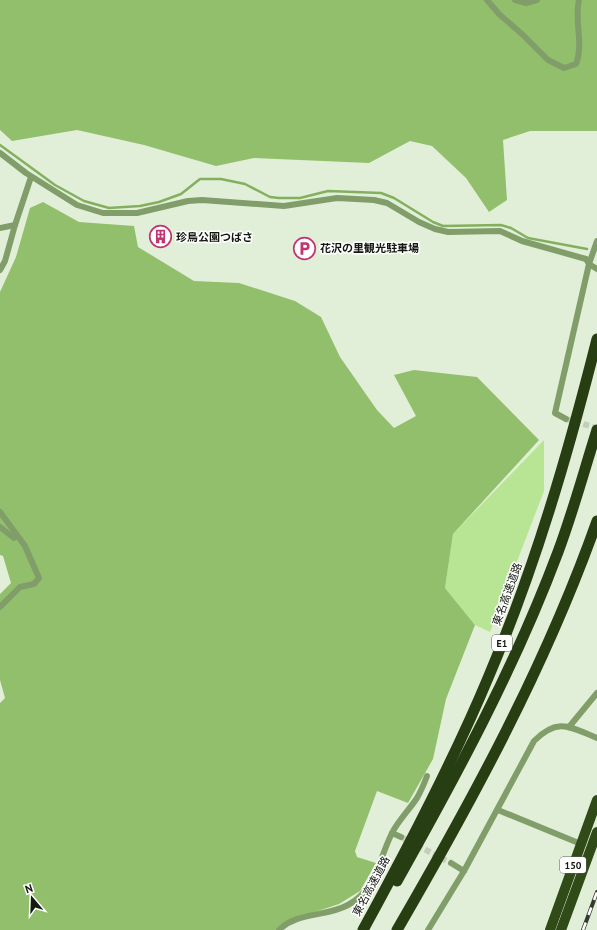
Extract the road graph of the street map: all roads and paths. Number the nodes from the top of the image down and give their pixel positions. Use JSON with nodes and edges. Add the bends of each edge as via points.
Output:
{"nodes":[{"id":1,"x":487,"y":0,"type":"edge"},
{"id":2,"x":515,"y":0,"type":"edge"},
{"id":3,"x":537,"y":0,"type":"edge"},
{"id":4,"x":579,"y":0,"type":"edge"},
{"id":5,"x":0,"y":153,"type":"edge"},
{"id":6,"x":32,"y":176,"type":"junction"},
{"id":7,"x":15,"y":225,"type":"junction"},
{"id":8,"x":0,"y":228,"type":"edge"},
{"id":9,"x":597,"y":241,"type":"edge"},
{"id":10,"x":589,"y":264,"type":"junction"},
{"id":11,"x":597,"y":269,"type":"edge"},
{"id":12,"x":0,"y":270,"type":"edge"},
{"id":13,"x":597,"y":339,"type":"edge"},
{"id":14,"x":566,"y":419,"type":"tunnel mouth"},
{"id":15,"x":597,"y":430,"type":"edge"},
{"id":16,"x":0,"y":512,"type":"edge"},
{"id":17,"x":597,"y":521,"type":"edge"},
{"id":18,"x":0,"y":527,"type":"edge"},
{"id":19,"x":24,"y":546,"type":"junction"},
{"id":20,"x":0,"y":607,"type":"edge"},
{"id":21,"x":597,"y":693,"type":"edge"},
{"id":22,"x":569,"y":727,"type":"junction"},
{"id":23,"x":597,"y":738,"type":"edge"},
{"id":24,"x":427,"y":776,"type":"dead end"},
{"id":25,"x":597,"y":800,"type":"edge"},
{"id":26,"x":498,"y":810,"type":"junction"},
{"id":27,"x":597,"y":832,"type":"edge"},
{"id":28,"x":392,"y":833,"type":"junction"},
{"id":29,"x":401,"y":837,"type":"tunnel mouth"},
{"id":30,"x":581,"y":844,"type":"junction"},
{"id":31,"x":451,"y":863,"type":"tunnel mouth"},
{"id":32,"x":464,"y":871,"type":"junction"},
{"id":33,"x":279,"y":930,"type":"edge"},
{"id":34,"x":363,"y":930,"type":"edge"},
{"id":35,"x":368,"y":930,"type":"edge"},
{"id":36,"x":397,"y":930,"type":"edge"},
{"id":37,"x":428,"y":930,"type":"edge"},
{"id":38,"x":550,"y":930,"type":"edge"},
{"id":39,"x":561,"y":930,"type":"edge"}],
"edges":[{"from":1,"to":4,"type":"street","via":[[548,60],[564,68],[576,64],[579,55],[576,12]]},
{"from":2,"to":3,"type":"street","via":[[526,3]]},
{"from":5,"to":6,"type":"street"},
{"from":6,"to":7,"type":"street"},
{"from":6,"to":10,"type":"street","via":[[77,205],[115,214],[137,213],[202,200],[284,206],[337,198],[374,200],[387,203],[435,229],[448,232],[500,231],[522,241],[586,259]]},
{"from":7,"to":8,"type":"street"},
{"from":7,"to":12,"type":"street"},
{"from":9,"to":10,"type":"street"},
{"from":10,"to":11,"type":"street"},
{"from":10,"to":14,"type":"street","via":[[555,413]]},
{"from":13,"to":34,"type":"highway","name":"東名高速道路","number":"E1","via":[[554,498],[508,628],[453,758]]},
{"from":15,"to":35,"type":"highway","name":"東名高速道路","number":"E1","via":[[558,552],[502,684],[464,762]]},
{"from":16,"to":19,"type":"street"},
{"from":17,"to":36,"type":"highway","via":[[558,617],[483,778]]},
{"from":18,"to":19,"type":"street"},
{"from":19,"to":20,"type":"street","via":[[39,578],[34,584],[20,587]]},
{"from":21,"to":22,"type":"street"},
{"from":22,"to":23,"type":"street"},
{"from":22,"to":26,"type":"street","via":[[564,725],[552,728],[534,741]]},
{"from":24,"to":28,"type":"street","via":[[416,799]]},
{"from":25,"to":30,"type":"highway","number":"150"},
{"from":26,"to":30,"type":"street"},
{"from":26,"to":32,"type":"street"},
{"from":27,"to":39,"type":"highway","number":"150"},
{"from":28,"to":29,"type":"street"},
{"from":28,"to":33,"type":"street","via":[[374,878],[360,896],[347,905],[298,919],[285,924]]},
{"from":30,"to":38,"type":"highway","number":"150"},
{"from":31,"to":32,"type":"street"},
{"from":32,"to":37,"type":"street"}]}
